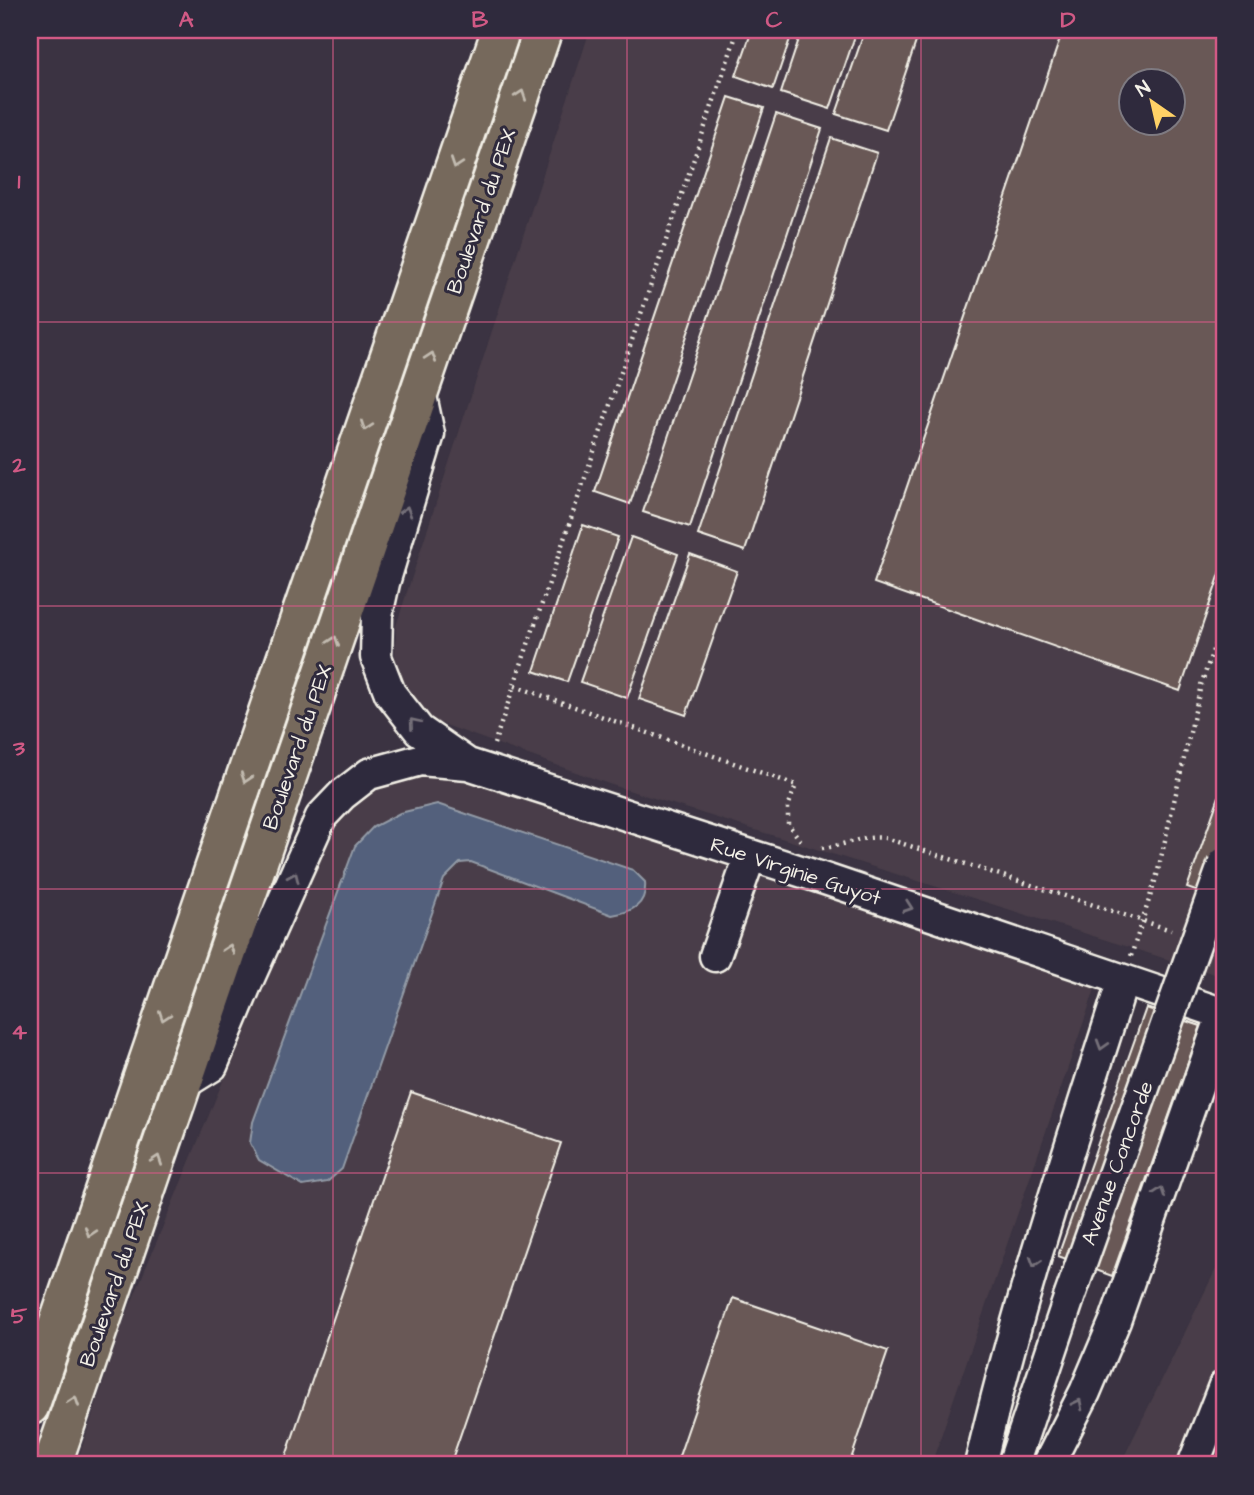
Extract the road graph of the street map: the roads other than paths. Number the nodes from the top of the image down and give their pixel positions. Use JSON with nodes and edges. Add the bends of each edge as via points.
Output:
{"nodes":[{"id":1,"x":501,"y":30,"type":"edge"},
{"id":2,"x":543,"y":30,"type":"edge"},
{"id":3,"x":420,"y":391,"type":"junction"},
{"id":4,"x":477,"y":767,"type":"junction"},
{"id":5,"x":750,"y":856,"type":"junction"},
{"id":6,"x":1224,"y":863,"type":"edge"},
{"id":7,"x":715,"y":956,"type":"dead end"},
{"id":8,"x":1122,"y":980,"type":"junction"},
{"id":9,"x":1224,"y":1014,"type":"edge"},
{"id":10,"x":183,"y":1084,"type":"junction"},
{"id":11,"x":1224,"y":1386,"type":"edge"},
{"id":12,"x":30,"y":1406,"type":"edge"},
{"id":13,"x":52,"y":1465,"type":"edge"},
{"id":14,"x":980,"y":1465,"type":"edge"},
{"id":15,"x":1013,"y":1465,"type":"edge"},
{"id":16,"x":1048,"y":1465,"type":"edge"},
{"id":17,"x":1193,"y":1465,"type":"edge"}],
"edges":[{"from":1,"to":12,"type":"main road","name":"Boulevard du PEX","one_way":true},
{"from":3,"to":2,"type":"main road","name":"Boulevard du PEX","one_way":true},
{"from":4,"to":3,"type":"lane","name":"Rue Virginie Guyot","one_way":true,"via":[[419,730],[390,693],[376,657],[377,615],[384,583],[429,433]]},
{"from":10,"to":3,"type":"main road","name":"Boulevard du PEX","one_way":true},
{"from":4,"to":5,"type":"lane","name":"Rue Virginie Guyot"},
{"from":10,"to":4,"type":"lane","name":"Rue Virginie Guyot","one_way":true,"via":[[212,1066],[321,817],[369,774],[420,760]]},
{"from":5,"to":7,"type":"lane"},
{"from":5,"to":8,"type":"lane","name":"Rue Virginie Guyot","one_way":true},
{"from":6,"to":15,"type":"lane","name":"Avenue Concorde","bridge":true},
{"from":8,"to":9,"type":"lane","name":"Rue Virginie Guyot"},
{"from":8,"to":14,"type":"lane","one_way":true,"via":[[1027,1285]]},
{"from":16,"to":9,"type":"lane","one_way":true,"via":[[1115,1321]]},
{"from":13,"to":10,"type":"main road","name":"Boulevard du PEX","one_way":true},
{"from":11,"to":17,"type":"lane"}]}
